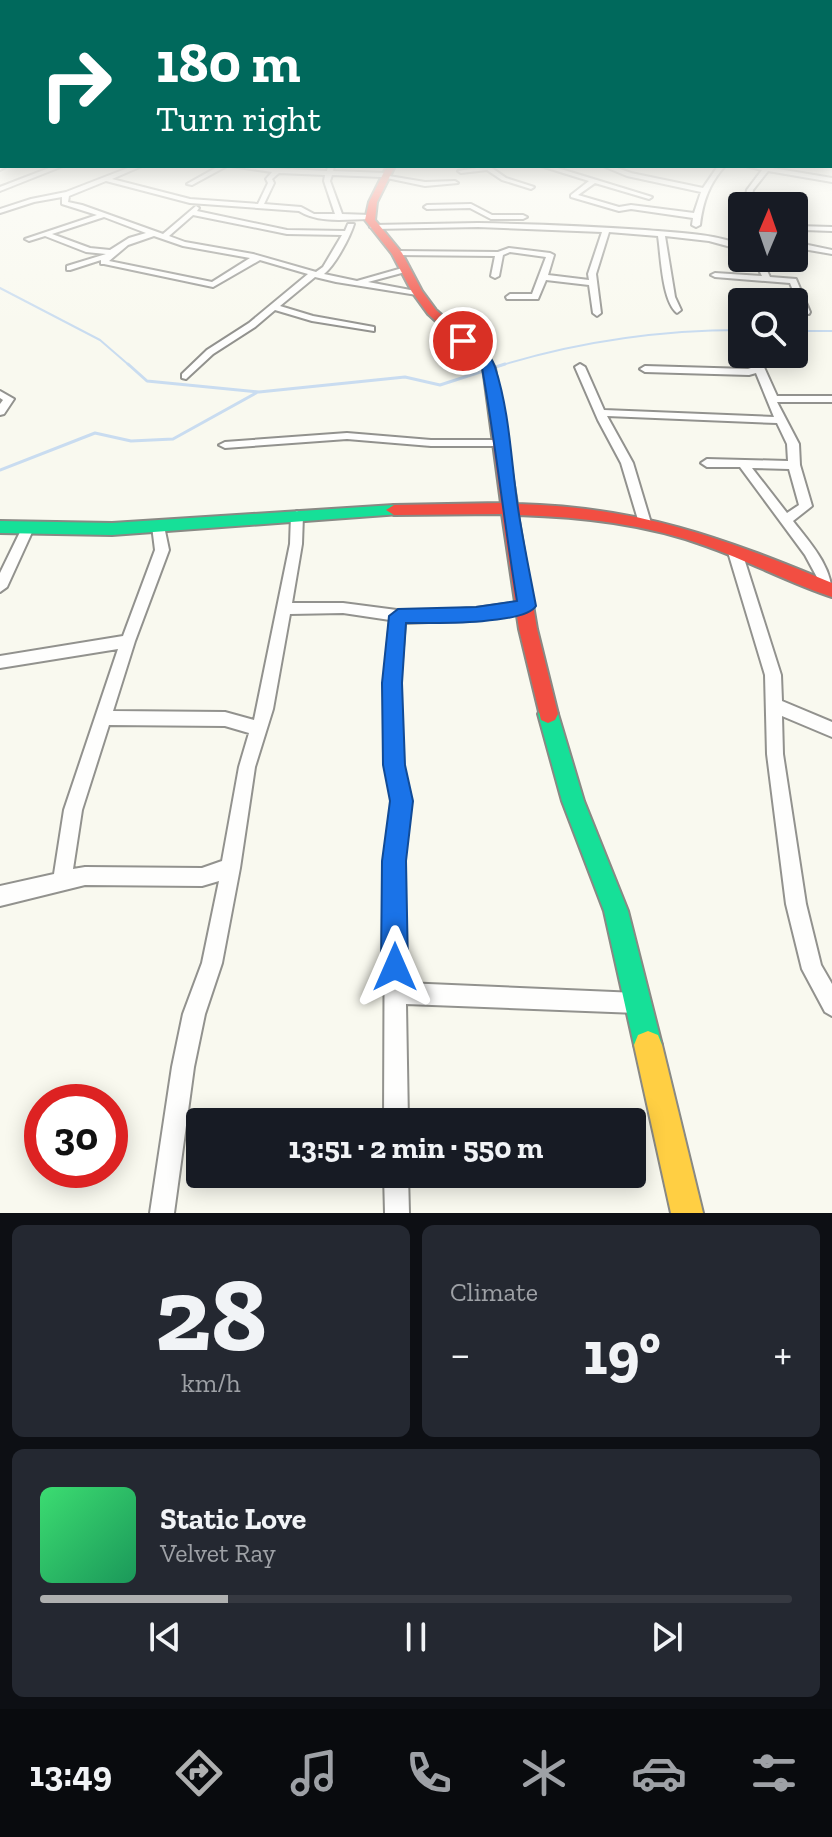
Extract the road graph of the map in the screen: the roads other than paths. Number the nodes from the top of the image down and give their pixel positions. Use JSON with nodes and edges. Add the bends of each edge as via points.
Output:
{"nodes":[{"id":1,"x":697,"y":216,"type":"edge"},
{"id":2,"x":100,"y":217,"type":"edge"},
{"id":3,"x":109,"y":217,"type":"edge"},
{"id":4,"x":185,"y":217,"type":"edge"},
{"id":5,"x":213,"y":217,"type":"edge"},
{"id":6,"x":318,"y":217,"type":"edge"},
{"id":7,"x":368,"y":217,"type":"edge"},
{"id":8,"x":431,"y":217,"type":"edge"},
{"id":9,"x":490,"y":217,"type":"edge"},
{"id":10,"x":523,"y":217,"type":"joint"},
{"id":11,"x":607,"y":217,"type":"edge"},
{"id":12,"x":340,"y":218,"type":"joint"},
{"id":13,"x":366,"y":221,"type":"junction"},
{"id":14,"x":433,"y":224,"type":"junction"},
{"id":15,"x":454,"y":226,"type":"junction"},
{"id":16,"x":525,"y":228,"type":"junction"},
{"id":17,"x":808,"y":228,"type":"edge"},
{"id":18,"x":605,"y":229,"type":"junction"},
{"id":19,"x":832,"y":229,"type":"edge"},
{"id":20,"x":48,"y":232,"type":"junction"},
{"id":21,"x":348,"y":233,"type":"junction"},
{"id":22,"x":661,"y":234,"type":"junction"},
{"id":23,"x":161,"y":235,"type":"junction"},
{"id":24,"x":695,"y":237,"type":"junction"},
{"id":25,"x":29,"y":239,"type":"dead end"},
{"id":26,"x":728,"y":245,"type":"edge"},
{"id":27,"x":808,"y":247,"type":"edge"},
{"id":28,"x":832,"y":252,"type":"edge"},
{"id":29,"x":460,"y":253,"type":"junction"},
{"id":30,"x":110,"y":254,"type":"junction"},
{"id":31,"x":499,"y":254,"type":"junction"},
{"id":32,"x":256,"y":258,"type":"junction"},
{"id":33,"x":401,"y":261,"type":"junction"},
{"id":34,"x":70,"y":268,"type":"dead end"},
{"id":35,"x":764,"y":272,"type":"edge"},
{"id":36,"x":315,"y":274,"type":"junction"},
{"id":37,"x":492,"y":274,"type":"dead end"},
{"id":38,"x":715,"y":275,"type":"dead end"},
{"id":39,"x":543,"y":277,"type":"junction"},
{"id":40,"x":767,"y":278,"type":"junction"},
{"id":41,"x":593,"y":283,"type":"junction"},
{"id":42,"x":353,"y":284,"type":"junction"},
{"id":43,"x":797,"y":288,"type":"edge"},
{"id":44,"x":417,"y":292,"type":"junction"},
{"id":45,"x":510,"y":297,"type":"dead end"},
{"id":46,"x":274,"y":307,"type":"junction"},
{"id":47,"x":677,"y":310,"type":"dead end"},
{"id":48,"x":597,"y":313,"type":"dead end"},
{"id":49,"x":371,"y":329,"type":"dead end"},
{"id":50,"x":580,"y":367,"type":"dead end"},
{"id":51,"x":645,"y":369,"type":"dead end"},
{"id":52,"x":759,"y":369,"type":"joint"},
{"id":53,"x":186,"y":376,"type":"dead end"},
{"id":54,"x":0,"y":394,"type":"edge"},
{"id":55,"x":773,"y":399,"type":"junction"},
{"id":56,"x":832,"y":399,"type":"edge"},
{"id":57,"x":0,"y":412,"type":"edge"},
{"id":58,"x":600,"y":413,"type":"junction"},
{"id":59,"x":781,"y":420,"type":"junction"},
{"id":60,"x":503,"y":443,"type":"junction"},
{"id":61,"x":225,"y":445,"type":"dead end"},
{"id":62,"x":707,"y":463,"type":"dead end"},
{"id":63,"x":794,"y":465,"type":"junction"},
{"id":64,"x":745,"y":466,"type":"junction"},
{"id":65,"x":510,"y":508,"type":"junction"},
{"id":66,"x":297,"y":515,"type":"junction"},
{"id":67,"x":786,"y":520,"type":"junction"},
{"id":68,"x":645,"y":523,"type":"junction"},
{"id":69,"x":158,"y":526,"type":"junction"},
{"id":70,"x":0,"y":527,"type":"edge"},
{"id":71,"x":27,"y":530,"type":"junction"},
{"id":72,"x":735,"y":552,"type":"junction"},
{"id":73,"x":0,"y":587,"type":"edge"},
{"id":74,"x":831,"y":590,"type":"edge"},
{"id":75,"x":527,"y":606,"type":"junction"},
{"id":76,"x":284,"y":609,"type":"junction"},
{"id":77,"x":398,"y":616,"type":"junction"},
{"id":78,"x":128,"y":641,"type":"junction"},
{"id":79,"x":0,"y":662,"type":"edge"},
{"id":80,"x":773,"y":705,"type":"junction"},
{"id":81,"x":104,"y":718,"type":"junction"},
{"id":82,"x":258,"y":728,"type":"junction"},
{"id":83,"x":832,"y":730,"type":"edge"},
{"id":84,"x":231,"y":868,"type":"junction"},
{"id":85,"x":62,"y":881,"type":"junction"},
{"id":86,"x":0,"y":896,"type":"edge"},
{"id":87,"x":395,"y":993,"type":"junction"},
{"id":88,"x":637,"y":1003,"type":"junction"},
{"id":89,"x":832,"y":1005,"type":"edge"},
{"id":90,"x":396,"y":1108,"type":"edge"},
{"id":91,"x":396,"y":1188,"type":"edge"},
{"id":92,"x":162,"y":1213,"type":"edge"},
{"id":93,"x":397,"y":1213,"type":"edge"},
{"id":94,"x":687,"y":1213,"type":"edge"}],
"edges":[{"from":1,"to":24,"type":"street"},
{"from":2,"to":20,"type":"street"},
{"from":3,"to":23,"type":"street"},
{"from":4,"to":23,"type":"street"},
{"from":5,"to":21,"type":"street","via":[[287,232]]},
{"from":6,"to":12,"type":"street"},
{"from":7,"to":13,"type":"street"},
{"from":8,"to":14,"type":"street"},
{"from":9,"to":10,"type":"street"},
{"from":10,"to":16,"type":"street"},
{"from":11,"to":18,"type":"street"},
{"from":12,"to":13,"type":"street"},
{"from":13,"to":14,"type":"street"},
{"from":13,"to":21,"type":"street"},
{"from":13,"to":33,"type":"street"},
{"from":14,"to":15,"type":"street"},
{"from":15,"to":16,"type":"street"},
{"from":15,"to":29,"type":"street"},
{"from":16,"to":18,"type":"street"},
{"from":17,"to":19,"type":"street"},
{"from":18,"to":22,"type":"street"},
{"from":18,"to":41,"type":"street"},
{"from":20,"to":25,"type":"street"},
{"from":20,"to":30,"type":"street"},
{"from":21,"to":36,"type":"street","via":[[326,268]]},
{"from":22,"to":24,"type":"street"},
{"from":22,"to":47,"type":"street"},
{"from":23,"to":30,"type":"street","via":[[140,237]]},
{"from":23,"to":32,"type":"street"},
{"from":24,"to":26,"type":"street"},
{"from":27,"to":28,"type":"street"},
{"from":29,"to":31,"type":"street"},
{"from":29,"to":33,"type":"street"},
{"from":30,"to":32,"type":"street","via":[[107,264],[209,285]]},
{"from":30,"to":34,"type":"street"},
{"from":31,"to":37,"type":"street"},
{"from":31,"to":39,"type":"street","via":[[509,250],[550,255]]},
{"from":32,"to":36,"type":"street"},
{"from":33,"to":42,"type":"street"},
{"from":33,"to":44,"type":"street"},
{"from":35,"to":40,"type":"street"},
{"from":36,"to":42,"type":"street"},
{"from":36,"to":46,"type":"street"},
{"from":38,"to":40,"type":"street"},
{"from":39,"to":41,"type":"street"},
{"from":39,"to":45,"type":"street","via":[[535,297]]},
{"from":40,"to":43,"type":"street","via":[[795,282]]},
{"from":41,"to":48,"type":"street"},
{"from":42,"to":44,"type":"street"},
{"from":44,"to":60,"type":"street","via":[[441,322],[486,361]]},
{"from":46,"to":49,"type":"street"},
{"from":46,"to":53,"type":"street","via":[[210,352]]},
{"from":50,"to":58,"type":"street"},
{"from":51,"to":52,"type":"street"},
{"from":52,"to":55,"type":"street"},
{"from":54,"to":57,"type":"street","via":[[9,399]]},
{"from":55,"to":56,"type":"street"},
{"from":55,"to":59,"type":"street"},
{"from":58,"to":59,"type":"street"},
{"from":58,"to":68,"type":"street","via":[[627,463]]},
{"from":59,"to":63,"type":"street","via":[[793,444]]},
{"from":60,"to":61,"type":"street","via":[[347,436]]},
{"from":60,"to":65,"type":"street"},
{"from":62,"to":64,"type":"street"},
{"from":63,"to":64,"type":"street"},
{"from":63,"to":67,"type":"street","via":[[806,506]]},
{"from":64,"to":67,"type":"street"},
{"from":65,"to":66,"type":"street"},
{"from":65,"to":68,"type":"street"},
{"from":65,"to":75,"type":"street"},
{"from":66,"to":69,"type":"street"},
{"from":66,"to":76,"type":"street"},
{"from":67,"to":74,"type":"street"},
{"from":68,"to":72,"type":"street"},
{"from":69,"to":71,"type":"street"},
{"from":69,"to":78,"type":"street","via":[[162,550]]},
{"from":70,"to":71,"type":"street"},
{"from":71,"to":73,"type":"street"},
{"from":72,"to":74,"type":"street"},
{"from":72,"to":80,"type":"street","via":[[773,675]]},
{"from":75,"to":77,"type":"street","via":[[476,614]]},
{"from":75,"to":88,"type":"street","via":[[535,670],[573,801],[616,911]]},
{"from":76,"to":77,"type":"street","via":[[343,608]]},
{"from":76,"to":82,"type":"street"},
{"from":77,"to":87,"type":"street","via":[[392,683],[394,765],[402,801],[394,861]]},
{"from":78,"to":79,"type":"street"},
{"from":78,"to":81,"type":"street"},
{"from":80,"to":83,"type":"street"},
{"from":80,"to":89,"type":"street","via":[[796,904],[812,969]]},
{"from":81,"to":82,"type":"street","via":[[225,719]]},
{"from":81,"to":85,"type":"street","via":[[73,810]]},
{"from":82,"to":84,"type":"street"},
{"from":84,"to":85,"type":"street","via":[[202,877],[85,876]]},
{"from":84,"to":92,"type":"street","via":[[183,1067]]},
{"from":85,"to":86,"type":"street"},
{"from":87,"to":88,"type":"street"},
{"from":87,"to":90,"type":"street"},
{"from":88,"to":94,"type":"street"},
{"from":91,"to":93,"type":"street"}]}
